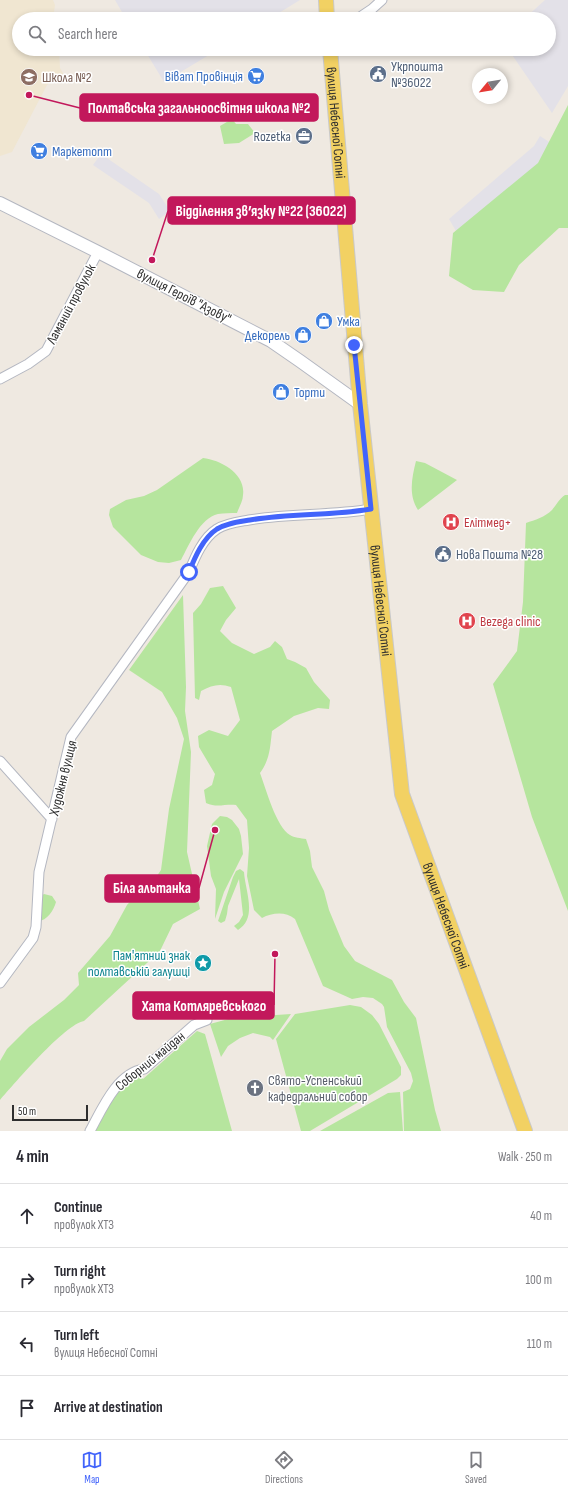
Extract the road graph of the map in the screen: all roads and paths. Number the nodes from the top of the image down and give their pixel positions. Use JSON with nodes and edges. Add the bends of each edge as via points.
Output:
{"nodes":[{"id":1,"x":326,"y":0,"type":"edge"},
{"id":2,"x":382,"y":0,"type":"edge"},
{"id":3,"x":327,"y":12,"type":"edge"},
{"id":4,"x":366,"y":12,"type":"edge"},
{"id":5,"x":331,"y":56,"type":"edge"},
{"id":6,"x":0,"y":203,"type":"edge"},
{"id":7,"x":98,"y":252,"type":"junction"},
{"id":8,"x":0,"y":379,"type":"edge"},
{"id":9,"x":360,"y":404,"type":"junction"},
{"id":10,"x":371,"y":509,"type":"junction"},
{"id":11,"x":0,"y":761,"type":"edge"},
{"id":12,"x":52,"y":819,"type":"junction"},
{"id":13,"x":0,"y":983,"type":"edge"},
{"id":14,"x":207,"y":1020,"type":"dead end"},
{"id":15,"x":90,"y":1131,"type":"edge"},
{"id":16,"x":525,"y":1131,"type":"edge"}],
"edges":[{"from":1,"to":3,"type":"main road"},
{"from":2,"to":4,"type":"street"},
{"from":5,"to":9,"type":"main road","name":"вулиця Небесної Сотні"},
{"from":6,"to":7,"type":"street","name":"вулиця Героїв \"Азову\""},
{"from":7,"to":8,"type":"street","name":"Ламаний провулок","via":[[46,351]]},
{"from":7,"to":9,"type":"street","name":"вулиця Героїв \"Азову\"","via":[[271,341]]},
{"from":9,"to":10,"type":"main road","name":"вулиця Небесної Сотні"},
{"from":10,"to":12,"type":"street","name":"Художня вулиця","via":[[267,517],[227,524],[210,535],[200,548],[189,572],[72,737]]},
{"from":10,"to":16,"type":"main road","name":"вулиця Небесної Сотні","via":[[402,794]]},
{"from":11,"to":12,"type":"street"},
{"from":12,"to":13,"type":"street","name":"Художня вулиця","via":[[39,872],[35,933]]},
{"from":14,"to":15,"type":"street","name":"Соборний майдан","via":[[194,1025],[144,1069],[136,1071],[114,1089]]}]}
